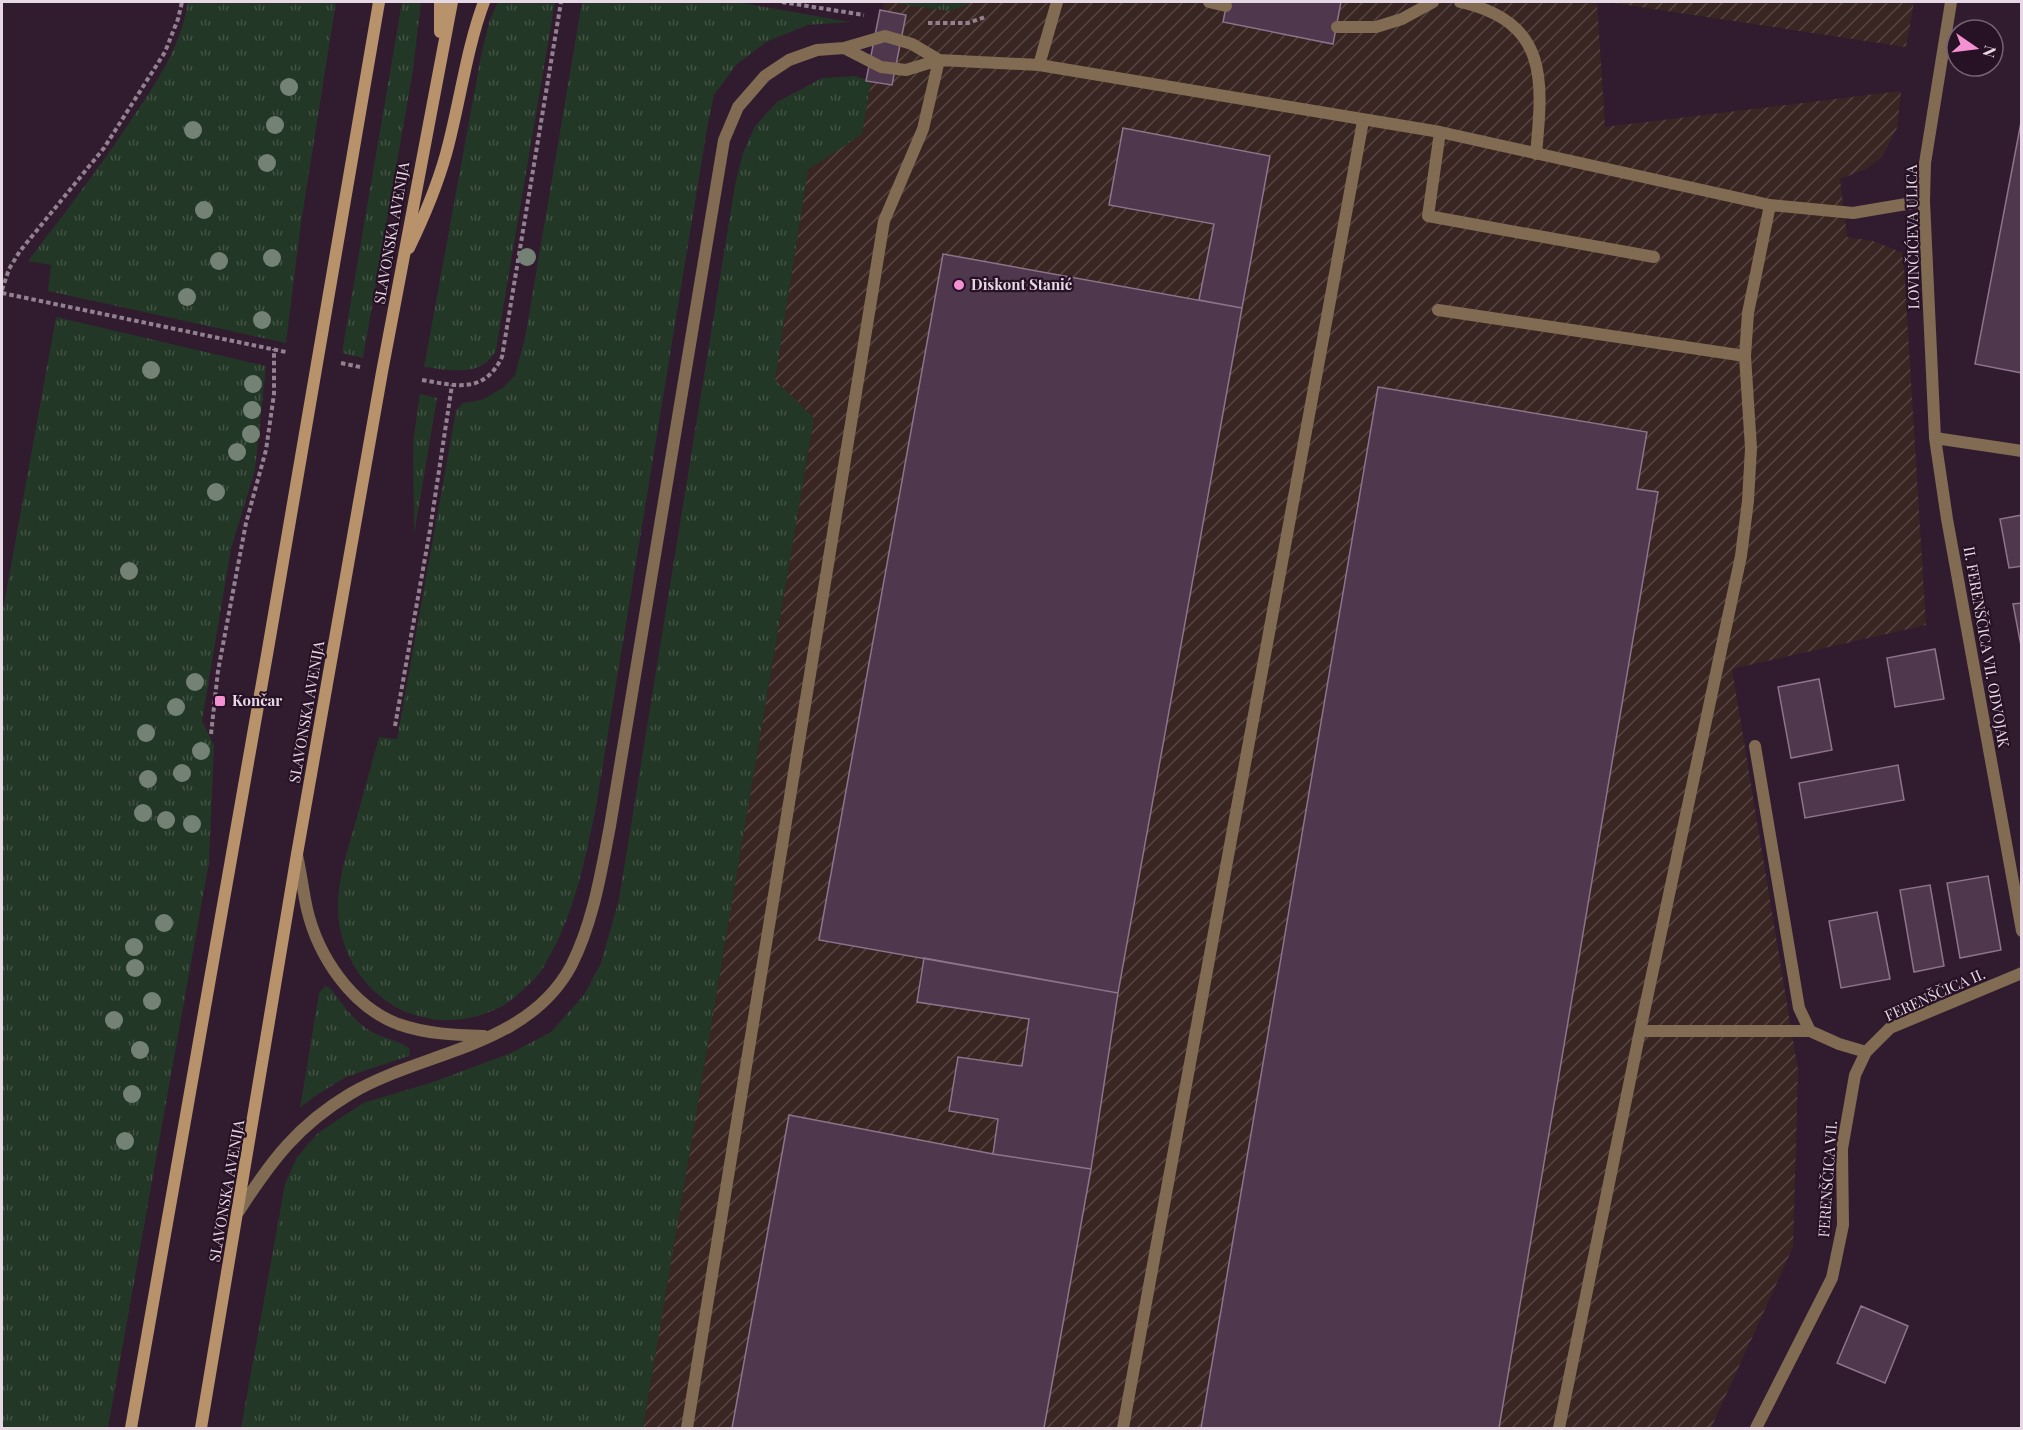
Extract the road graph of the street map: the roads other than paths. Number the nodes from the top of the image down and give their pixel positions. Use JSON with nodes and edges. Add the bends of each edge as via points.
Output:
{"nodes":[{"id":1,"x":379,"y":2,"type":"edge"},
{"id":2,"x":440,"y":2,"type":"edge"},
{"id":3,"x":452,"y":2,"type":"edge"},
{"id":4,"x":484,"y":2,"type":"edge"},
{"id":5,"x":1057,"y":2,"type":"edge"},
{"id":6,"x":1209,"y":2,"type":"edge"},
{"id":7,"x":1433,"y":2,"type":"edge"},
{"id":8,"x":1460,"y":2,"type":"edge"},
{"id":9,"x":1951,"y":2,"type":"edge"},
{"id":10,"x":1226,"y":6,"type":"dead end"},
{"id":11,"x":1337,"y":27,"type":"dead end"},
{"id":12,"x":844,"y":48,"type":"junction"},
{"id":13,"x":440,"y":57,"type":"junction"},
{"id":14,"x":939,"y":60,"type":"junction"},
{"id":15,"x":1039,"y":65,"type":"junction"},
{"id":16,"x":1364,"y":121,"type":"junction"},
{"id":17,"x":1440,"y":132,"type":"junction"},
{"id":18,"x":1536,"y":154,"type":"junction"},
{"id":19,"x":1924,"y":201,"type":"junction"},
{"id":20,"x":1770,"y":206,"type":"junction"},
{"id":21,"x":1654,"y":257,"type":"dead end"},
{"id":22,"x":402,"y":266,"type":"junction"},
{"id":23,"x":1438,"y":310,"type":"dead end"},
{"id":24,"x":1745,"y":356,"type":"junction"},
{"id":25,"x":1935,"y":438,"type":"junction"},
{"id":26,"x":2022,"y":451,"type":"edge"},
{"id":27,"x":1755,"y":746,"type":"dead end"},
{"id":28,"x":297,"y":854,"type":"junction"},
{"id":29,"x":2022,"y":931,"type":"edge"},
{"id":30,"x":2022,"y":973,"type":"edge"},
{"id":31,"x":1810,"y":1030,"type":"junction"},
{"id":32,"x":1640,"y":1031,"type":"junction"},
{"id":33,"x":492,"y":1036,"type":"junction"},
{"id":34,"x":1866,"y":1052,"type":"junction"},
{"id":35,"x":239,"y":1211,"type":"junction"},
{"id":36,"x":131,"y":1428,"type":"edge"},
{"id":37,"x":201,"y":1428,"type":"edge"},
{"id":38,"x":687,"y":1428,"type":"edge"},
{"id":39,"x":1123,"y":1428,"type":"edge"},
{"id":40,"x":1559,"y":1428,"type":"edge"},
{"id":41,"x":1756,"y":1428,"type":"edge"}],
"edges":[{"from":1,"to":36,"type":"main road"},
{"from":2,"to":13,"type":"main road"},
{"from":3,"to":13,"type":"main road","name":"SLAVONSKA AVENIJA"},
{"from":4,"to":22,"type":"main road","via":[[446,155]]},
{"from":5,"to":15,"type":"street"},
{"from":6,"to":10,"type":"street"},
{"from":7,"to":11,"type":"street","via":[[1402,19],[1376,27]]},
{"from":8,"to":18,"type":"street","via":[[1491,12],[1514,27],[1531,48],[1539,75]]},
{"from":9,"to":19,"type":"street","name":"LOVINČIĆEVA ULICA","via":[[1925,163]]},
{"from":12,"to":14,"type":"street","via":[[881,67],[906,70]]},
{"from":12,"to":14,"type":"street","via":[[885,36],[912,44]]},
{"from":12,"to":33,"type":"street","via":[[817,50],[789,60],[765,76],[738,107],[724,140],[598,889],[586,932],[570,967],[549,995],[518,1022]]},
{"from":13,"to":22,"type":"main road","name":"SLAVONSKA AVENIJA"},
{"from":14,"to":15,"type":"street"},
{"from":14,"to":38,"type":"street","via":[[923,129],[884,221]]},
{"from":15,"to":16,"type":"street"},
{"from":16,"to":17,"type":"street"},
{"from":16,"to":39,"type":"street"},
{"from":17,"to":18,"type":"street"},
{"from":17,"to":21,"type":"street","via":[[1428,216]]},
{"from":18,"to":20,"type":"street"},
{"from":19,"to":20,"type":"street","via":[[1853,213]]},
{"from":19,"to":25,"type":"street","name":"LOVINČIĆEVA ULICA"},
{"from":20,"to":24,"type":"street","via":[[1748,313]]},
{"from":22,"to":28,"type":"main road","name":"SLAVONSKA AVENIJA"},
{"from":23,"to":24,"type":"street"},
{"from":24,"to":32,"type":"street","via":[[1751,448],[1741,556]]},
{"from":25,"to":26,"type":"street"},
{"from":25,"to":29,"type":"street","name":"II. FERENŠČICA VII. ODVOJAK"},
{"from":27,"to":31,"type":"street","via":[[1799,1008]]},
{"from":28,"to":33,"type":"street","via":[[307,910],[320,945],[341,980],[366,1005],[398,1023],[442,1034]]},
{"from":28,"to":35,"type":"main road","name":"SLAVONSKA AVENIJA"},
{"from":30,"to":34,"type":"street","name":"FERENŠČICA II.","via":[[1890,1028]]},
{"from":31,"to":32,"type":"street"},
{"from":31,"to":34,"type":"street"},
{"from":32,"to":40,"type":"street"},
{"from":33,"to":35,"type":"street","via":[[352,1092],[316,1115],[264,1172]]},
{"from":34,"to":41,"type":"street","name":"FERENŠČICA VII.","via":[[1855,1075],[1842,1149],[1843,1225],[1832,1278]]},
{"from":35,"to":37,"type":"main road","name":"SLAVONSKA AVENIJA"}]}
